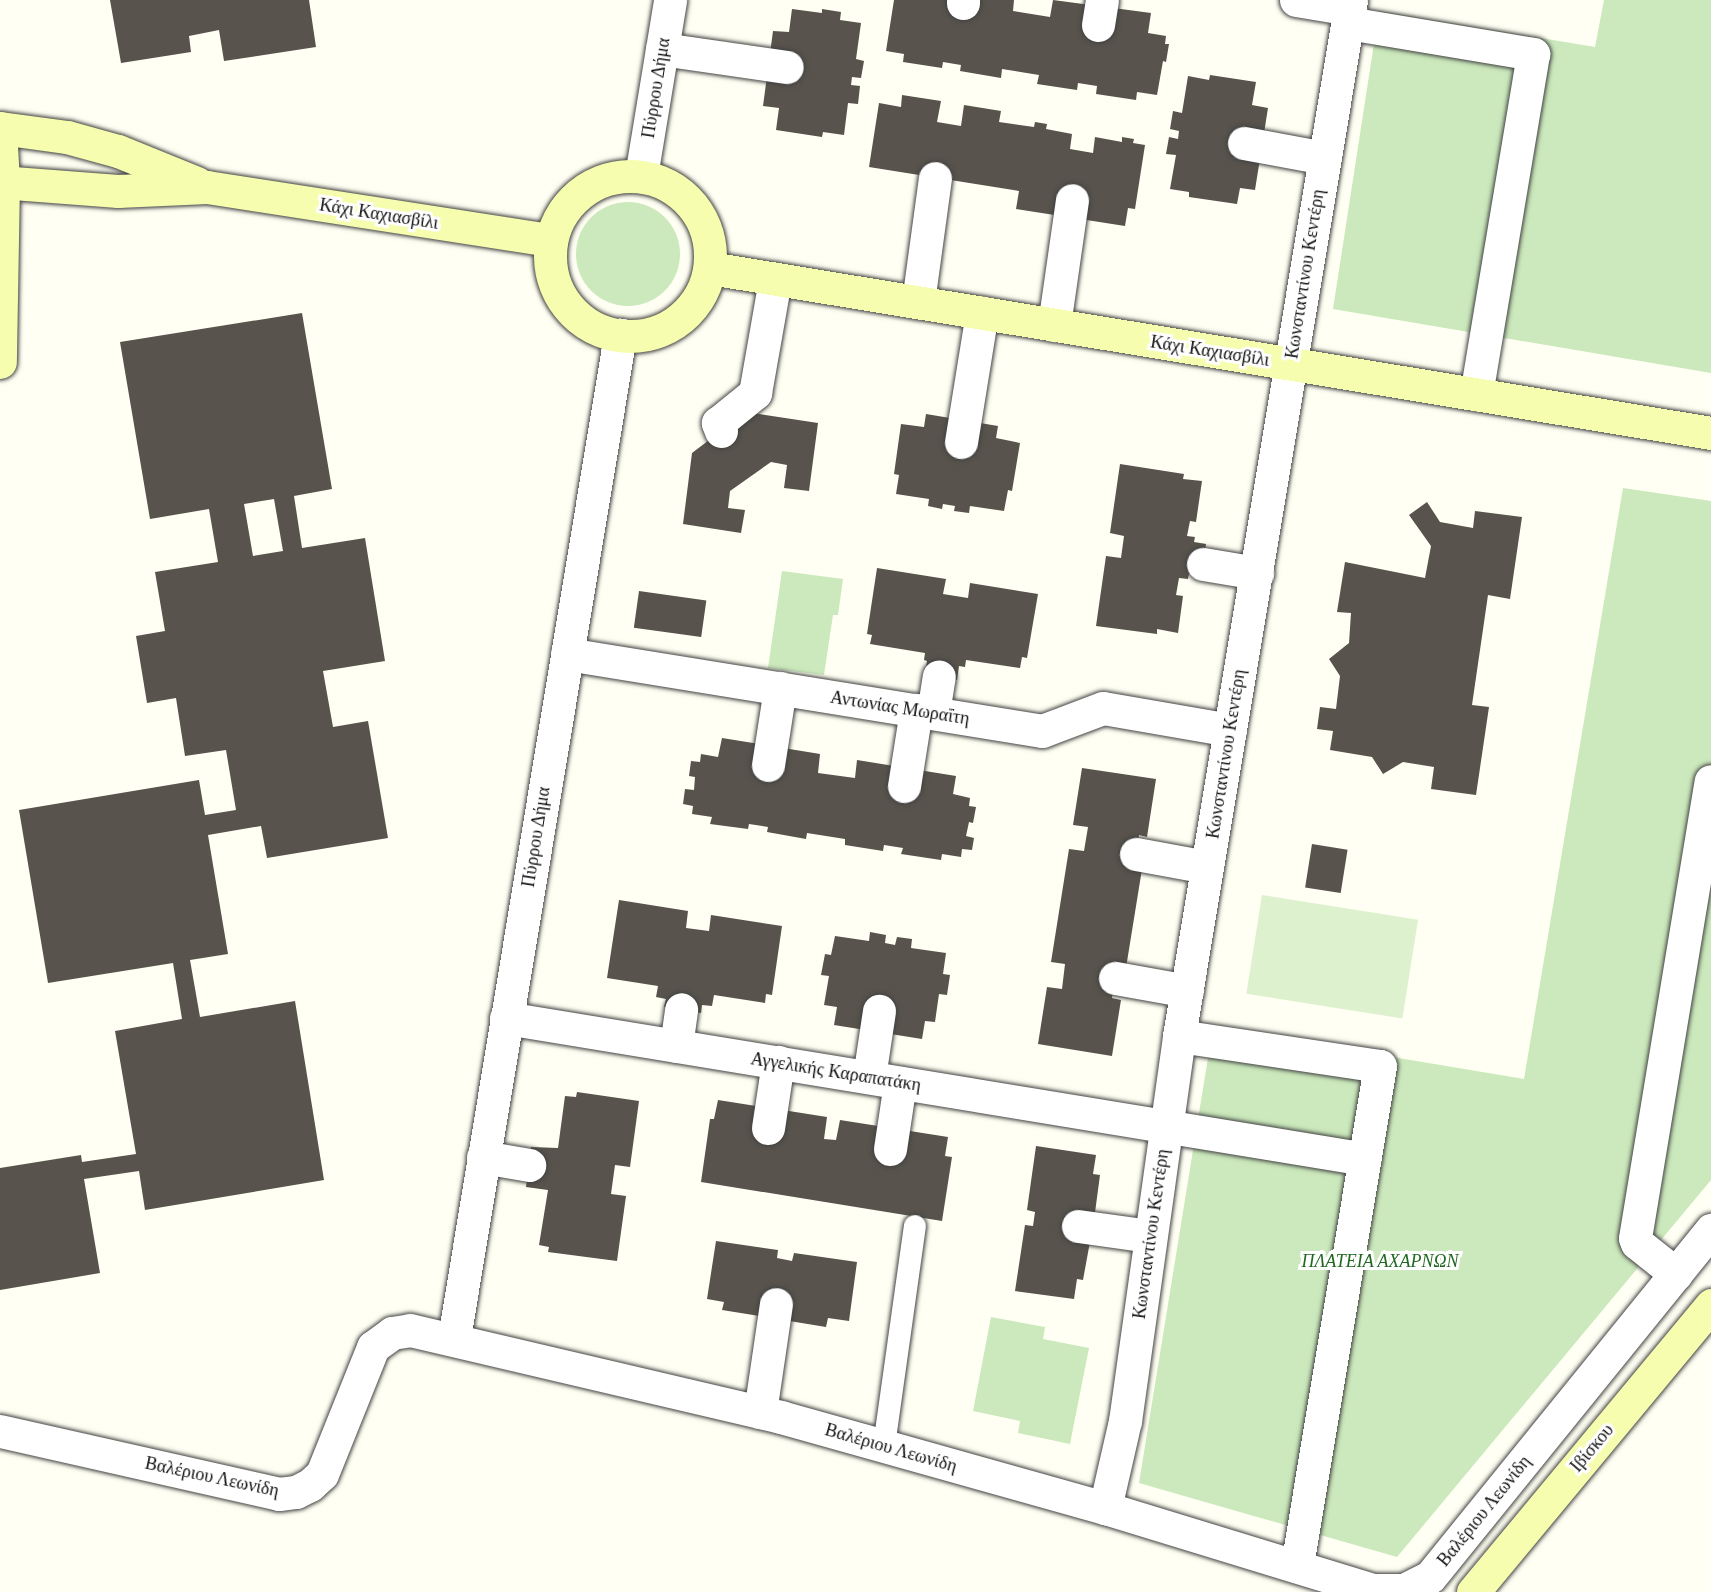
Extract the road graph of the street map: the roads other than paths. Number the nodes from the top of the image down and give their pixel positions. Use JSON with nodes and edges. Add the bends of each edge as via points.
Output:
{"nodes":[{"id":1,"x":670,"y":0,"type":"edge"},
{"id":2,"x":1296,"y":0,"type":"edge"},
{"id":3,"x":1350,"y":11,"type":"edge"},
{"id":4,"x":662,"y":49,"type":"junction"},
{"id":5,"x":787,"y":67,"type":"dead end"},
{"id":6,"x":0,"y":128,"type":"edge"},
{"id":7,"x":1244,"y":143,"type":"dead end"},
{"id":8,"x":1325,"y":158,"type":"junction"},
{"id":9,"x":641,"y":176,"type":"junction"},
{"id":10,"x":934,"y":178,"type":"dead end"},
{"id":11,"x":1,"y":182,"type":"edge"},
{"id":12,"x":207,"y":187,"type":"junction"},
{"id":13,"x":1072,"y":200,"type":"dead end"},
{"id":14,"x":551,"y":240,"type":"junction"},
{"id":15,"x":710,"y":268,"type":"junction"},
{"id":16,"x":775,"y":279,"type":"junction"},
{"id":17,"x":918,"y":302,"type":"junction"},
{"id":18,"x":982,"y":313,"type":"junction"},
{"id":19,"x":1054,"y":325,"type":"junction"},
{"id":20,"x":620,"y":335,"type":"junction"},
{"id":21,"x":0,"y":362,"type":"edge"},
{"id":22,"x":1290,"y":364,"type":"junction"},
{"id":23,"x":1476,"y":394,"type":"junction"},
{"id":24,"x":721,"y":431,"type":"dead end"},
{"id":25,"x":1711,"y":433,"type":"edge"},
{"id":26,"x":961,"y":442,"type":"dead end"},
{"id":27,"x":1203,"y":564,"type":"dead end"},
{"id":28,"x":1257,"y":573,"type":"junction"},
{"id":29,"x":567,"y":654,"type":"junction"},
{"id":30,"x":939,"y":676,"type":"dead end"},
{"id":31,"x":780,"y":688,"type":"junction"},
{"id":32,"x":925,"y":712,"type":"junction"},
{"id":33,"x":1230,"y":730,"type":"junction"},
{"id":34,"x":768,"y":765,"type":"dead end"},
{"id":35,"x":904,"y":786,"type":"dead end"},
{"id":36,"x":1703,"y":794,"type":"edge"},
{"id":37,"x":1136,"y":854,"type":"dead end"},
{"id":38,"x":1208,"y":867,"type":"junction"},
{"id":39,"x":1115,"y":978,"type":"dead end"},
{"id":40,"x":1186,"y":991,"type":"junction"},
{"id":41,"x":681,"y":1010,"type":"dead end"},
{"id":42,"x":879,"y":1011,"type":"dead end"},
{"id":43,"x":506,"y":1018,"type":"junction"},
{"id":44,"x":1179,"y":1036,"type":"junction"},
{"id":45,"x":676,"y":1046,"type":"junction"},
{"id":46,"x":778,"y":1062,"type":"junction"},
{"id":47,"x":884,"y":1080,"type":"junction"},
{"id":48,"x":1166,"y":1127,"type":"junction"},
{"id":49,"x":768,"y":1128,"type":"dead end"},
{"id":50,"x":890,"y":1149,"type":"dead end"},
{"id":51,"x":483,"y":1158,"type":"junction"},
{"id":52,"x":1365,"y":1159,"type":"junction"},
{"id":53,"x":529,"y":1165,"type":"dead end"},
{"id":54,"x":915,"y":1226,"type":"dead end"},
{"id":55,"x":1078,"y":1226,"type":"dead end"},
{"id":56,"x":1711,"y":1230,"type":"edge"},
{"id":57,"x":1150,"y":1236,"type":"junction"},
{"id":58,"x":1676,"y":1274,"type":"junction"},
{"id":59,"x":776,"y":1304,"type":"dead end"},
{"id":60,"x":1711,"y":1305,"type":"edge"},
{"id":61,"x":453,"y":1338,"type":"junction"},
{"id":62,"x":760,"y":1412,"type":"junction"},
{"id":63,"x":0,"y":1431,"type":"edge"},
{"id":64,"x":884,"y":1446,"type":"junction"},
{"id":65,"x":1105,"y":1508,"type":"junction"},
{"id":66,"x":1297,"y":1566,"type":"junction"},
{"id":67,"x":1473,"y":1592,"type":"edge"}],
"edges":[{"from":1,"to":4,"type":"street","name":"Πύρρου Δήμα"},
{"from":2,"to":3,"type":"street"},
{"from":3,"to":8,"type":"street","name":"Κωνσταντίνου Κεντέρη"},
{"from":3,"to":23,"type":"street","via":[[1533,54]]},
{"from":4,"to":5,"type":"street"},
{"from":4,"to":9,"type":"street","name":"Πύρρου Δήμα"},
{"from":6,"to":11,"type":"street"},
{"from":6,"to":12,"type":"street","name":"Κάχι Καχιασβίλι","via":[[67,138],[118,151]]},
{"from":7,"to":8,"type":"street"},
{"from":8,"to":22,"type":"street","name":"Κωνσταντίνου Κεντέρη"},
{"from":9,"to":14,"type":"street","via":[[611,178],[584,190],[563,212]]},
{"from":9,"to":15,"type":"street","via":[[671,187],[695,208],[708,236]]},
{"from":10,"to":17,"type":"street"},
{"from":11,"to":12,"type":"street","name":"Κάχι Καχιασβίλι","via":[[118,191]]},
{"from":11,"to":21,"type":"street"},
{"from":12,"to":14,"type":"street","name":"Κάχι Καχιασβίλι"},
{"from":13,"to":19,"type":"street"},
{"from":14,"to":20,"type":"street","via":[[550,266],[557,291],[573,312],[594,328]]},
{"from":15,"to":16,"type":"street","name":"Κάχι Καχιασβίλι"},
{"from":15,"to":20,"type":"street","via":[[702,292],[688,312],[668,327],[644,335]]},
{"from":16,"to":17,"type":"street","name":"Κάχι Καχιασβίλι"},
{"from":16,"to":24,"type":"street","via":[[755,393],[718,423]]},
{"from":17,"to":18,"type":"street","name":"Κάχι Καχιασβίλι"},
{"from":18,"to":19,"type":"street","name":"Κάχι Καχιασβίλι"},
{"from":18,"to":26,"type":"street"},
{"from":19,"to":22,"type":"street","name":"Κάχι Καχιασβίλι"},
{"from":20,"to":29,"type":"street","name":"Πύρρου Δήμα"},
{"from":22,"to":23,"type":"street","name":"Κάχι Καχιασβίλι"},
{"from":22,"to":28,"type":"street","name":"Κωνσταντίνου Κεντέρη"},
{"from":23,"to":25,"type":"street","name":"Κάχι Καχιασβίλι"},
{"from":27,"to":28,"type":"street"},
{"from":28,"to":33,"type":"street","name":"Κωνσταντίνου Κεντέρη"},
{"from":29,"to":31,"type":"street","name":"Αντωνίας Μωραΐτη"},
{"from":29,"to":43,"type":"street","name":"Πύρρου Δήμα"},
{"from":30,"to":32,"type":"street"},
{"from":31,"to":32,"type":"street","name":"Αντωνίας Μωραΐτη"},
{"from":31,"to":34,"type":"street"},
{"from":32,"to":33,"type":"street","name":"Αντωνίας Μωραΐτη","via":[[1042,731],[1102,708]]},
{"from":32,"to":35,"type":"street"},
{"from":33,"to":38,"type":"street","name":"Κωνσταντίνου Κεντέρη"},
{"from":36,"to":58,"type":"street","via":[[1635,1238]]},
{"from":37,"to":38,"type":"street"},
{"from":38,"to":40,"type":"street","name":"Κωνσταντίνου Κεντέρη"},
{"from":39,"to":40,"type":"street"},
{"from":40,"to":44,"type":"street","name":"Κωνσταντίνου Κεντέρη"},
{"from":41,"to":45,"type":"street"},
{"from":42,"to":47,"type":"street"},
{"from":43,"to":45,"type":"street","name":"Αγγελικής Καραπατάκη"},
{"from":43,"to":51,"type":"street","name":"Πύρρου Δήμα"},
{"from":44,"to":48,"type":"street","name":"Κωνσταντίνου Κεντέρη"},
{"from":44,"to":52,"type":"street","via":[[1380,1066]]},
{"from":45,"to":46,"type":"street","name":"Αγγελικής Καραπατάκη"},
{"from":46,"to":47,"type":"street","name":"Αγγελικής Καραπατάκη"},
{"from":46,"to":49,"type":"street"},
{"from":47,"to":48,"type":"street","name":"Αγγελικής Καραπατάκη"},
{"from":47,"to":50,"type":"street"},
{"from":48,"to":52,"type":"street","name":"Αγγελικής Καραπατάκη"},
{"from":48,"to":57,"type":"street","name":"Κωνσταντίνου Κεντέρη"},
{"from":51,"to":53,"type":"street"},
{"from":51,"to":61,"type":"street","name":"Πύρρου Δήμα"},
{"from":52,"to":66,"type":"street"},
{"from":54,"to":64,"type":"lane"},
{"from":55,"to":57,"type":"street"},
{"from":56,"to":58,"type":"street","name":"Βαλέριου Λεωνίδη"},
{"from":57,"to":65,"type":"street","name":"Κωνσταντίνου Κεντέρη","via":[[1125,1421]]},
{"from":58,"to":66,"type":"street","name":"Βαλέριου Λεωνίδη","via":[[1430,1577],[1404,1590],[1374,1590]]},
{"from":59,"to":62,"type":"street"},
{"from":60,"to":67,"type":"street","name":"Ιβίσκου"},
{"from":61,"to":62,"type":"street","name":"Βαλέριου Λεωνίδη"},
{"from":61,"to":63,"type":"street","name":"Βαλέριου Λεωνίδη","via":[[410,1330],[392,1334],[373,1347],[322,1474],[296,1492],[279,1494]]},
{"from":62,"to":64,"type":"street","name":"Βαλέριου Λεωνίδη"},
{"from":64,"to":65,"type":"street","name":"Βαλέριου Λεωνίδη"},
{"from":65,"to":66,"type":"street","name":"Βαλέριου Λεωνίδη"}]}
